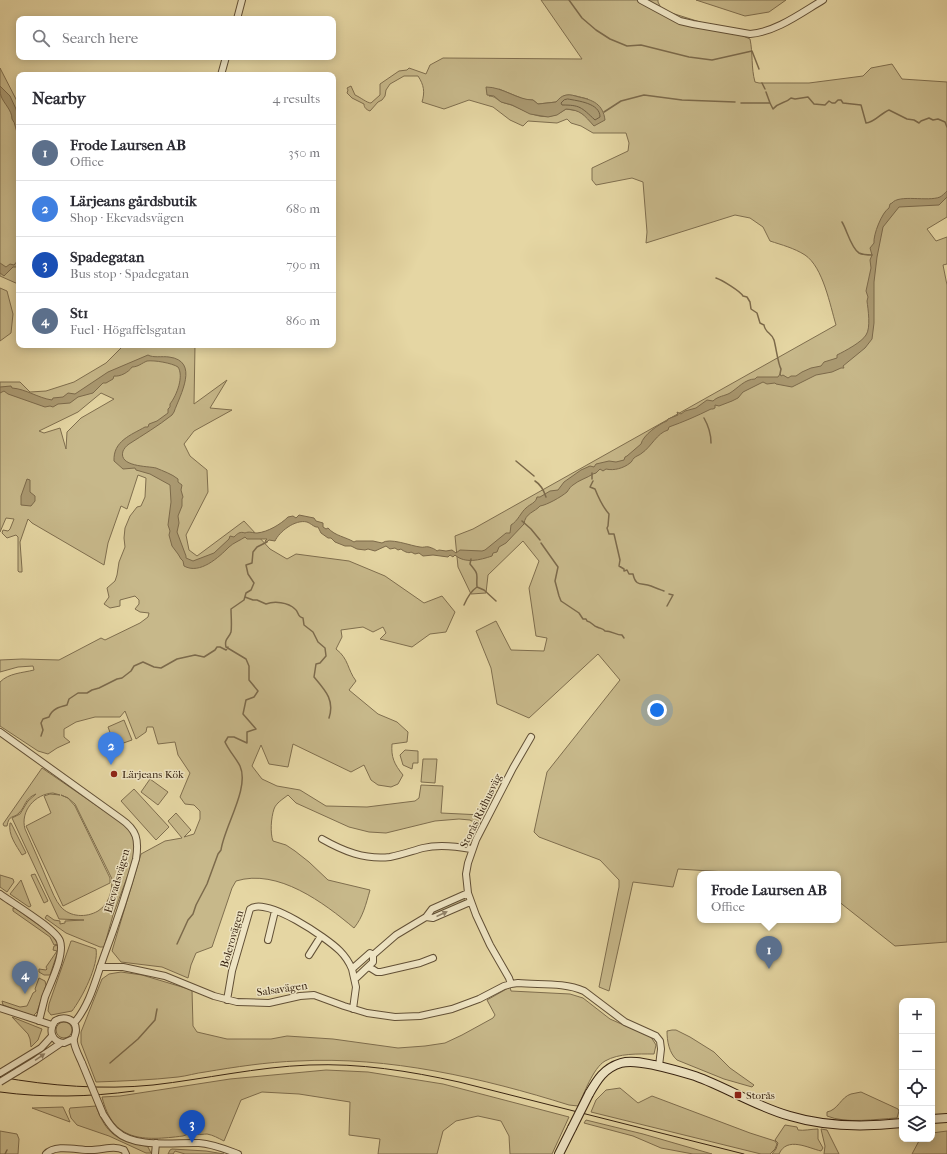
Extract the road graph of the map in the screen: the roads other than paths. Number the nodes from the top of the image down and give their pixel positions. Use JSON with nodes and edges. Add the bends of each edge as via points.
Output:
{"nodes":[{"id":1,"x":242,"y":0,"type":"edge"},
{"id":2,"x":641,"y":0,"type":"edge"},
{"id":3,"x":823,"y":0,"type":"edge"},
{"id":4,"x":238,"y":16,"type":"edge"},
{"id":5,"x":225,"y":60,"type":"edge"},
{"id":6,"x":222,"y":72,"type":"edge"},
{"id":7,"x":0,"y":732,"type":"edge"},
{"id":8,"x":531,"y":737,"type":"dead end"},
{"id":9,"x":322,"y":840,"type":"dead end"},
{"id":10,"x":472,"y":850,"type":"junction"},
{"id":11,"x":468,"y":893,"type":"junction"},
{"id":12,"x":0,"y":894,"type":"edge"},
{"id":13,"x":470,"y":902,"type":"junction"},
{"id":14,"x":275,"y":911,"type":"junction"},
{"id":15,"x":426,"y":918,"type":"junction"},
{"id":16,"x":321,"y":936,"type":"junction"},
{"id":17,"x":268,"y":940,"type":"dead end"},
{"id":18,"x":309,"y":955,"type":"dead end"},
{"id":19,"x":373,"y":955,"type":"junction"},
{"id":20,"x":433,"y":958,"type":"dead end"},
{"id":21,"x":369,"y":966,"type":"junction"},
{"id":22,"x":100,"y":967,"type":"junction"},
{"id":23,"x":352,"y":969,"type":"junction"},
{"id":24,"x":355,"y":979,"type":"junction"},
{"id":25,"x":511,"y":984,"type":"junction"},
{"id":26,"x":227,"y":1000,"type":"junction"},
{"id":27,"x":0,"y":1008,"type":"edge"},
{"id":28,"x":353,"y":1009,"type":"junction"},
{"id":29,"x":39,"y":1021,"type":"junction"},
{"id":30,"x":74,"y":1023,"type":"junction"},
{"id":31,"x":52,"y":1025,"type":"junction"},
{"id":32,"x":52,"y":1036,"type":"junction"},
{"id":33,"x":73,"y":1039,"type":"junction"},
{"id":34,"x":60,"y":1043,"type":"junction"},
{"id":35,"x":659,"y":1066,"type":"junction"},
{"id":36,"x":0,"y":1073,"type":"edge"},
{"id":37,"x":0,"y":1082,"type":"edge"},
{"id":38,"x":947,"y":1118,"type":"edge"},
{"id":39,"x":935,"y":1119,"type":"edge"},
{"id":40,"x":899,"y":1123,"type":"edge"},
{"id":41,"x":156,"y":1143,"type":"junction"},
{"id":42,"x":46,"y":1154,"type":"edge"},
{"id":43,"x":126,"y":1154,"type":"edge"},
{"id":44,"x":155,"y":1154,"type":"edge"},
{"id":45,"x":238,"y":1154,"type":"edge"},
{"id":46,"x":559,"y":1154,"type":"edge"}],
"edges":[{"from":1,"to":4,"type":"street"},
{"from":2,"to":3,"type":"street","via":[[680,21],[750,34],[784,23]]},
{"from":5,"to":6,"type":"street"},
{"from":7,"to":22,"type":"street","name":"Ekevadsvägen","via":[[122,818],[136,835],[136,859]]},
{"from":8,"to":10,"type":"street","name":"Storås Ridhusväg"},
{"from":9,"to":10,"type":"street","via":[[348,852],[369,857],[389,857],[438,845]]},
{"from":10,"to":11,"type":"street","name":"Storås Ridhusväg","via":[[466,874]]},
{"from":11,"to":13,"type":"street","name":"Storås Ridhusväg"},
{"from":11,"to":15,"type":"street","via":[[432,909]]},
{"from":12,"to":29,"type":"street","via":[[47,927],[60,942],[61,953]]},
{"from":15,"to":13,"type":"street","one_way":true,"via":[[433,918]]},
{"from":13,"to":25,"type":"street","name":"Storås Ridhusväg","via":[[484,935]]},
{"from":14,"to":16,"type":"street","name":"Bolerovägen"},
{"from":14,"to":17,"type":"street"},
{"from":14,"to":26,"type":"street","name":"Bolerovägen","via":[[255,906],[250,909],[232,971]]},
{"from":15,"to":19,"type":"street","via":[[396,935]]},
{"from":16,"to":18,"type":"street"},
{"from":16,"to":23,"type":"street","name":"Bolerovägen","via":[[340,951]]},
{"from":19,"to":21,"type":"street","via":[[373,962]]},
{"from":19,"to":23,"type":"street","via":[[370,953]]},
{"from":20,"to":21,"type":"street","via":[[420,964],[381,972]]},
{"from":21,"to":24,"type":"street"},
{"from":22,"to":26,"type":"street","name":"Salsavägen","via":[[122,967],[165,976]]},
{"from":22,"to":30,"type":"street","name":"Ekevadsvägen","via":[[86,1005]]},
{"from":23,"to":24,"type":"street","name":"Bolerovägen"},
{"from":24,"to":28,"type":"street","name":"Bolerovägen"},
{"from":25,"to":28,"type":"street","name":"Salsavägen","via":[[460,1007],[434,1014],[395,1017]]},
{"from":25,"to":35,"type":"street","via":[[565,986],[584,991],[625,1022],[656,1036],[661,1049]]},
{"from":26,"to":28,"type":"street","name":"Salsavägen","via":[[269,1003],[314,995]]},
{"from":27,"to":29,"type":"street"},
{"from":29,"to":31,"type":"street"},
{"from":30,"to":31,"type":"street","via":[[62,1018]]},
{"from":30,"to":33,"type":"street","via":[[76,1029]]},
{"from":31,"to":32,"type":"street"},
{"from":32,"to":34,"type":"street"},
{"from":32,"to":36,"type":"street","via":[[41,1048]]},
{"from":33,"to":34,"type":"street"},
{"from":33,"to":41,"type":"street","bridge":true,"via":[[103,1114],[112,1127],[119,1134],[136,1141]]},
{"from":37,"to":34,"type":"street","one_way":true,"bridge":true},
{"from":35,"to":40,"type":"street","via":[[696,1077],[766,1108],[804,1120],[846,1125]]},
{"from":35,"to":46,"type":"street","bridge":true,"via":[[638,1062],[620,1063],[603,1073],[589,1094]]},
{"from":38,"to":39,"type":"street"},
{"from":41,"to":44,"type":"street"},
{"from":41,"to":45,"type":"street","via":[[201,1143]]},
{"from":42,"to":43,"type":"street","via":[[51,1150],[64,1148],[92,1150],[113,1147],[124,1150]]}]}
